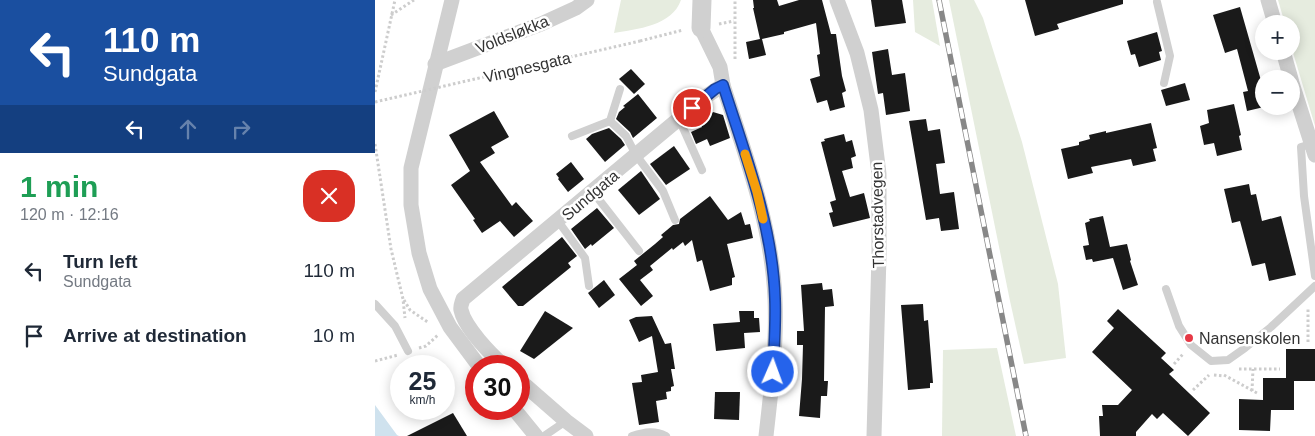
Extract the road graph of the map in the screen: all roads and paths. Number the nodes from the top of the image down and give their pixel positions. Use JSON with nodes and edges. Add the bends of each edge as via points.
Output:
{"nodes":[{"id":1,"x":395,"y":0,"type":"edge"},
{"id":2,"x":414,"y":0,"type":"edge"},
{"id":3,"x":452,"y":0,"type":"edge"},
{"id":4,"x":587,"y":0,"type":"edge"},
{"id":5,"x":702,"y":0,"type":"edge"},
{"id":6,"x":735,"y":0,"type":"edge"},
{"id":7,"x":837,"y":0,"type":"edge"},
{"id":8,"x":1268,"y":0,"type":"edge"},
{"id":9,"x":1157,"y":2,"type":"dead end"},
{"id":10,"x":390,"y":15,"type":"junction"},
{"id":11,"x":1272,"y":15,"type":"edge"},
{"id":12,"x":735,"y":22,"type":"junction"},
{"id":13,"x":707,"y":26,"type":"junction"},
{"id":14,"x":680,"y":30,"type":"dead end"},
{"id":15,"x":435,"y":64,"type":"junction"},
{"id":16,"x":1164,"y":83,"type":"dead end"},
{"id":17,"x":723,"y":85,"type":"junction"},
{"id":18,"x":620,"y":90,"type":"dead end"},
{"id":19,"x":375,"y":92,"type":"edge"},
{"id":20,"x":375,"y":102,"type":"edge"},
{"id":21,"x":1300,"y":108,"type":"edge"},
{"id":22,"x":679,"y":119,"type":"junction"},
{"id":23,"x":609,"y":120,"type":"junction"},
{"id":24,"x":572,"y":136,"type":"dead end"},
{"id":25,"x":375,"y":144,"type":"edge"},
{"id":26,"x":1313,"y":149,"type":"edge"},
{"id":27,"x":636,"y":155,"type":"junction"},
{"id":28,"x":702,"y":170,"type":"dead end"},
{"id":29,"x":593,"y":192,"type":"junction"},
{"id":30,"x":675,"y":220,"type":"dead end"},
{"id":31,"x":558,"y":222,"type":"junction"},
{"id":32,"x":639,"y":251,"type":"dead end"},
{"id":33,"x":1315,"y":276,"type":"edge"},
{"id":34,"x":589,"y":286,"type":"dead end"},
{"id":35,"x":1315,"y":286,"type":"edge"},
{"id":36,"x":1166,"y":289,"type":"dead end"},
{"id":37,"x":1308,"y":292,"type":"junction"},
{"id":38,"x":403,"y":299,"type":"junction"},
{"id":39,"x":375,"y":304,"type":"edge"},
{"id":40,"x":433,"y":326,"type":"dead end"},
{"id":41,"x":437,"y":329,"type":"dead end"},
{"id":42,"x":1307,"y":342,"type":"dead end"},
{"id":43,"x":408,"y":351,"type":"junction"},
{"id":44,"x":471,"y":355,"type":"edge"},
{"id":45,"x":492,"y":355,"type":"edge"},
{"id":46,"x":375,"y":361,"type":"edge"},
{"id":47,"x":1211,"y":361,"type":"junction"},
{"id":48,"x":1220,"y":368,"type":"junction"},
{"id":49,"x":1253,"y":369,"type":"junction"},
{"id":50,"x":1281,"y":369,"type":"dead end"},
{"id":51,"x":1209,"y":374,"type":"dead end"},
{"id":52,"x":530,"y":390,"type":"edge"},
{"id":53,"x":1193,"y":390,"type":"dead end"},
{"id":54,"x":1252,"y":391,"type":"junction"},
{"id":55,"x":1257,"y":394,"type":"dead end"},
{"id":56,"x":523,"y":420,"type":"edge"},
{"id":57,"x":566,"y":421,"type":"junction"},
{"id":58,"x":536,"y":436,"type":"edge"},
{"id":59,"x":544,"y":436,"type":"edge"},
{"id":60,"x":587,"y":436,"type":"edge"},
{"id":61,"x":632,"y":436,"type":"edge"},
{"id":62,"x":665,"y":436,"type":"edge"},
{"id":63,"x":766,"y":436,"type":"edge"},
{"id":64,"x":873,"y":436,"type":"edge"}],
"edges":[{"from":1,"to":10,"type":"path"},
{"from":2,"to":10,"type":"path"},
{"from":3,"to":15,"type":"street"},
{"from":4,"to":15,"type":"street","name":"Voldsløkka","via":[[541,24]]},
{"from":5,"to":13,"type":"street"},
{"from":6,"to":12,"type":"path"},
{"from":7,"to":64,"type":"street","name":"Thorstadvegen","via":[[857,54],[871,110],[879,174]]},
{"from":8,"to":11,"type":"street"},
{"from":9,"to":16,"type":"lane","via":[[1170,56]]},
{"from":10,"to":19,"type":"path"},
{"from":12,"to":13,"type":"path"},
{"from":12,"to":17,"type":"path","via":[[734,70]]},
{"from":13,"to":17,"type":"street"},
{"from":14,"to":20,"type":"path","name":"Vingnesgata","bridge":true},
{"from":15,"to":44,"type":"street","via":[[411,168],[411,205],[419,253],[430,289],[450,326]]},
{"from":17,"to":22,"type":"street","name":"Sundgata"},
{"from":17,"to":63,"type":"street","via":[[757,192],[775,299],[773,372]]},
{"from":18,"to":23,"type":"lane"},
{"from":21,"to":26,"type":"street"},
{"from":22,"to":27,"type":"street","name":"Sundgata"},
{"from":22,"to":28,"type":"lane"},
{"from":23,"to":24,"type":"lane"},
{"from":23,"to":27,"type":"lane","via":[[626,136]]},
{"from":25,"to":38,"type":"path","via":[[391,249]]},
{"from":26,"to":33,"type":"lane","via":[[1301,147]]},
{"from":27,"to":29,"type":"street","name":"Sundgata"},
{"from":27,"to":30,"type":"lane","via":[[663,191]]},
{"from":29,"to":31,"type":"street","name":"Sundgata"},
{"from":29,"to":32,"type":"lane"},
{"from":31,"to":34,"type":"lane","via":[[585,258]]},
{"from":31,"to":45,"type":"street","name":"Sundgata","via":[[463,299],[460,308],[463,318]]},
{"from":35,"to":37,"type":"lane"},
{"from":36,"to":47,"type":"lane","via":[[1179,326],[1191,345]]},
{"from":37,"to":42,"type":"path"},
{"from":37,"to":47,"type":"lane","via":[[1245,348],[1228,360]]},
{"from":38,"to":40,"type":"path","via":[[410,310]]},
{"from":38,"to":43,"type":"path"},
{"from":39,"to":43,"type":"lane","via":[[395,326]]},
{"from":41,"to":43,"type":"path","via":[[440,333],[426,346]]},
{"from":43,"to":46,"type":"path"},
{"from":47,"to":48,"type":"path"},
{"from":48,"to":49,"type":"path"},
{"from":48,"to":54,"type":"path","via":[[1224,376]]},
{"from":49,"to":50,"type":"path"},
{"from":49,"to":54,"type":"path"},
{"from":51,"to":53,"type":"path"},
{"from":52,"to":57,"type":"street"},
{"from":54,"to":55,"type":"path"},
{"from":56,"to":58,"type":"street"},
{"from":57,"to":59,"type":"lane"},
{"from":57,"to":60,"type":"street"},
{"from":61,"to":62,"type":"lane","via":[[658,432]]}]}
